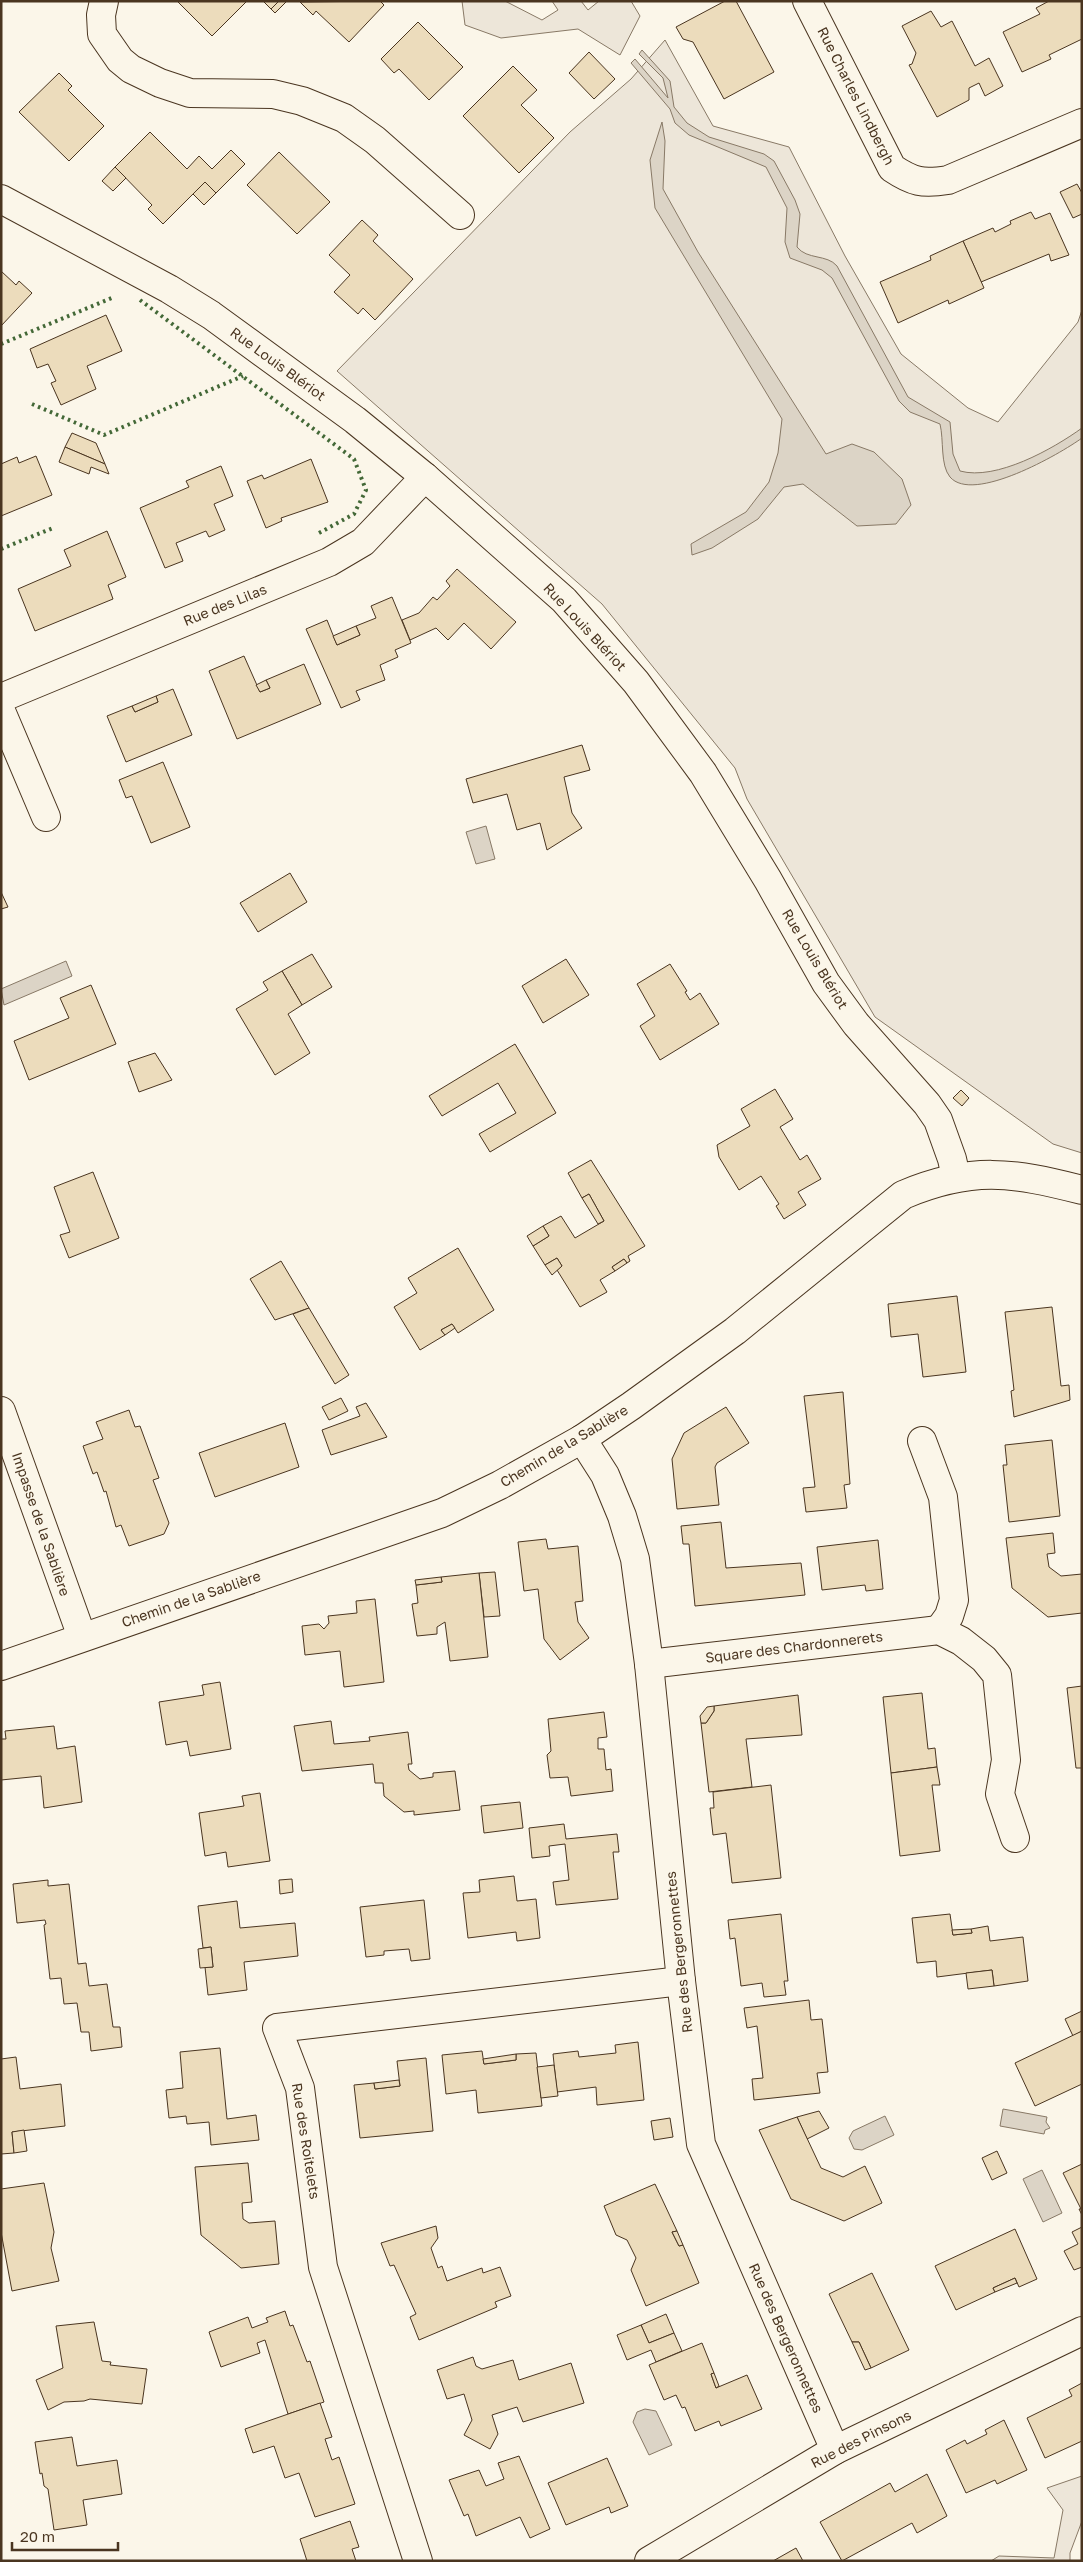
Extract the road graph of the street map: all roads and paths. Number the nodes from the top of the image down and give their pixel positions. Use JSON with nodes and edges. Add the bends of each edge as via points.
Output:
{"nodes":[{"id":1,"x":104,"y":1,"type":"edge"},
{"id":2,"x":807,"y":1,"type":"edge"},
{"id":3,"x":1082,"y":123,"type":"edge"},
{"id":4,"x":1,"y":199,"type":"edge"},
{"id":5,"x":460,"y":215,"type":"dead end"},
{"id":6,"x":425,"y":477,"type":"junction"},
{"id":7,"x":1,"y":698,"type":"edge"},
{"id":8,"x":1,"y":711,"type":"edge"},
{"id":9,"x":46,"y":817,"type":"dead end"},
{"id":10,"x":956,"y":1177,"type":"junction"},
{"id":11,"x":1082,"y":1190,"type":"edge"},
{"id":12,"x":1,"y":1411,"type":"edge"},
{"id":13,"x":582,"y":1439,"type":"junction"},
{"id":14,"x":922,"y":1441,"type":"dead end"},
{"id":15,"x":939,"y":1630,"type":"junction"},
{"id":16,"x":82,"y":1637,"type":"junction"},
{"id":17,"x":649,"y":1664,"type":"junction"},
{"id":18,"x":1,"y":1666,"type":"edge"},
{"id":19,"x":1015,"y":1838,"type":"dead end"},
{"id":20,"x":681,"y":1981,"type":"junction"},
{"id":21,"x":1082,"y":2331,"type":"edge"},
{"id":22,"x":836,"y":2450,"type":"junction"},
{"id":23,"x":418,"y":2561,"type":"edge"},
{"id":24,"x":649,"y":2561,"type":"edge"}],
"edges":[{"from":1,"to":5,"type":"street","via":[[102,34],[120,60],[131,69],[190,93],[272,94],[302,101],[344,118],[375,140]]},
{"from":2,"to":3,"type":"street","name":"Rue Charles Lindbergh","via":[[892,168],[908,179],[926,183],[948,180]]},
{"from":4,"to":6,"type":"street","name":"Rue Louis Blériot","via":[[169,289],[211,316],[355,420]]},
{"from":6,"to":7,"type":"street","name":"Rue des Lilas","via":[[363,542],[329,562]]},
{"from":6,"to":10,"type":"street","name":"Rue Louis Blériot","via":[[564,600],[636,682],[703,773],[826,983],[856,1024],[938,1120]]},
{"from":8,"to":9,"type":"street"},
{"from":10,"to":11,"type":"street","name":"Chemin de la Sablière","via":[[998,1173]]},
{"from":10,"to":13,"type":"street","name":"Chemin de la Sablière","via":[[933,1182],[902,1196],[735,1331]]},
{"from":12,"to":16,"type":"street","name":"Impasse de la Sablière"},
{"from":13,"to":16,"type":"street","name":"Chemin de la Sablière","via":[[442,1513]]},
{"from":13,"to":17,"type":"street","name":"Rue des Bergeronnettes","via":[[605,1475],[625,1525],[635,1559]]},
{"from":14,"to":15,"type":"street","via":[[943,1497],[954,1600],[949,1616]]},
{"from":15,"to":17,"type":"street","name":"Square des Chardonnerets"},
{"from":15,"to":19,"type":"street","via":[[984,1659],[997,1675],[1006,1760],[1000,1794]]},
{"from":16,"to":18,"type":"street","name":"Chemin de la Sablière"},
{"from":17,"to":20,"type":"street","name":"Rue des Bergeronnettes"},
{"from":20,"to":22,"type":"street","name":"Rue des Bergeronnettes","via":[[701,2144]]},
{"from":20,"to":23,"type":"street","name":"Rue des Roitelets","via":[[277,2028],[300,2088],[324,2267]]},
{"from":21,"to":22,"type":"street","name":"Rue des Pinsons"},
{"from":22,"to":24,"type":"street","name":"Rue des Pinsons"}]}
